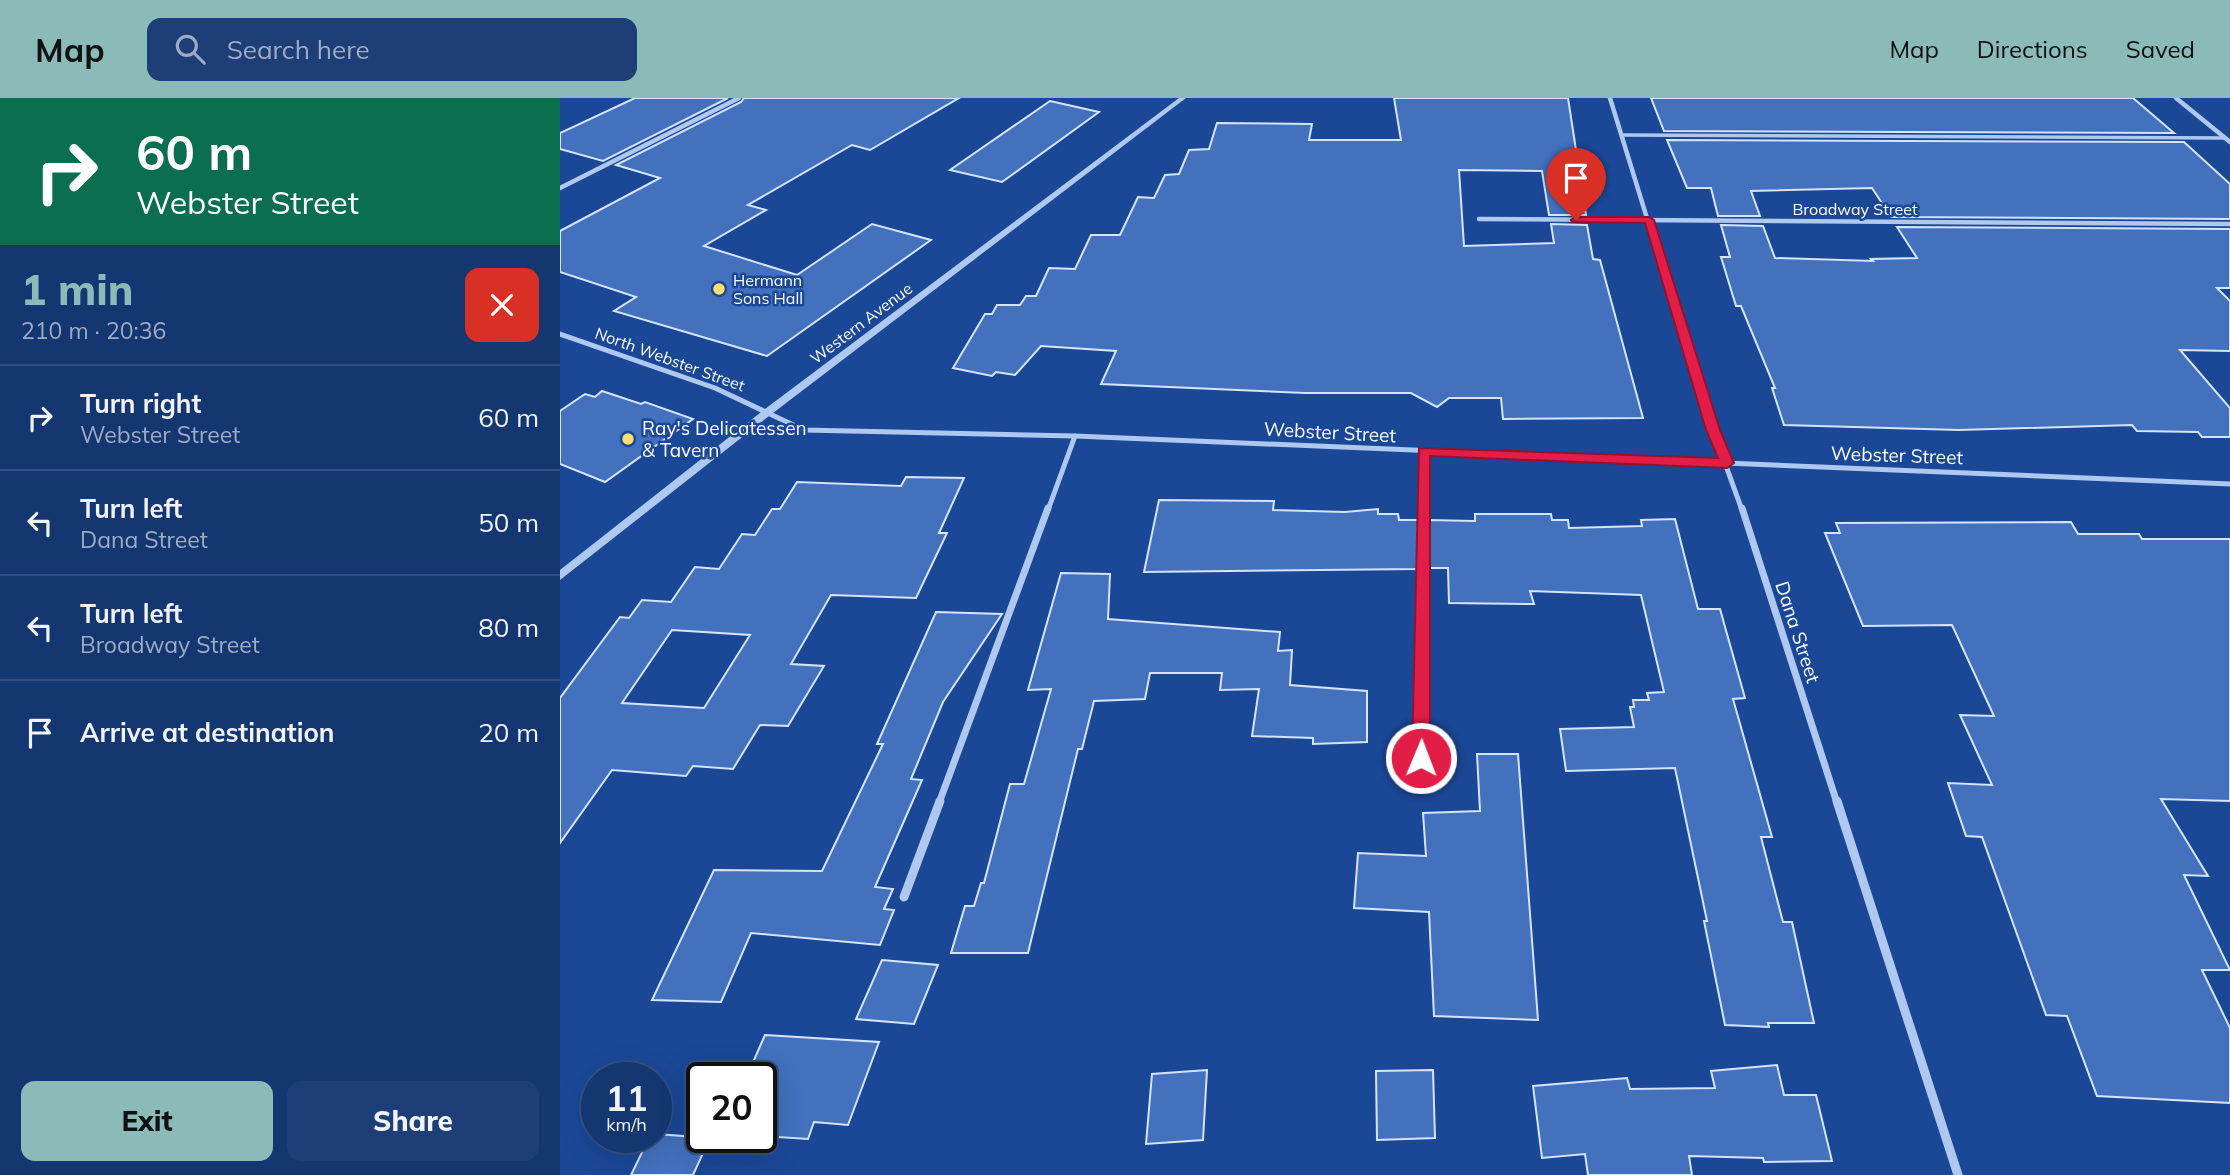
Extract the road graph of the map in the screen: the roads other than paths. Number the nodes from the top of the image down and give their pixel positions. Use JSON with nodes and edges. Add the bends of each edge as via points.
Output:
{"nodes":[{"id":1,"x":739,"y":98,"type":"edge"},
{"id":2,"x":1183,"y":98,"type":"edge"},
{"id":3,"x":1610,"y":98,"type":"edge"},
{"id":4,"x":2176,"y":98,"type":"edge"},
{"id":5,"x":1622,"y":135,"type":"junction"},
{"id":6,"x":2224,"y":138,"type":"junction"},
{"id":7,"x":2230,"y":142,"type":"edge"},
{"id":8,"x":560,"y":188,"type":"edge"},
{"id":9,"x":1479,"y":219,"type":"dead end"},
{"id":10,"x":1649,"y":220,"type":"junction"},
{"id":11,"x":2230,"y":224,"type":"edge"},
{"id":12,"x":560,"y":334,"type":"edge"},
{"id":13,"x":769,"y":411,"type":"junction"},
{"id":14,"x":1075,"y":436,"type":"junction"},
{"id":15,"x":1423,"y":452,"type":"junction"},
{"id":16,"x":1727,"y":463,"type":"junction"},
{"id":17,"x":2230,"y":484,"type":"edge"},
{"id":18,"x":560,"y":576,"type":"edge"},
{"id":19,"x":1421,"y":758,"type":"dead end"},
{"id":20,"x":904,"y":897,"type":"dead end"},
{"id":21,"x":1958,"y":1175,"type":"edge"}],
"edges":[{"from":1,"to":8,"type":"street"},
{"from":2,"to":13,"type":"street","name":"Western Avenue"},
{"from":3,"to":5,"type":"street","name":"Dana Street"},
{"from":4,"to":6,"type":"street"},
{"from":5,"to":6,"type":"lane"},
{"from":5,"to":10,"type":"street","name":"Dana Street"},
{"from":6,"to":7,"type":"street"},
{"from":9,"to":10,"type":"street","name":"Broadway Street"},
{"from":10,"to":11,"type":"street","name":"Broadway Street"},
{"from":10,"to":16,"type":"street","name":"Dana Street"},
{"from":12,"to":13,"type":"street","name":"North Webster Street"},
{"from":13,"to":14,"type":"street","name":"Webster Street","via":[[804,430]]},
{"from":13,"to":18,"type":"street","name":"Western Avenue"},
{"from":14,"to":15,"type":"street","name":"Webster Street"},
{"from":14,"to":20,"type":"street"},
{"from":15,"to":16,"type":"street","name":"Webster Street"},
{"from":15,"to":19,"type":"lane"},
{"from":16,"to":17,"type":"street","name":"Webster Street"},
{"from":16,"to":21,"type":"street","name":"Dana Street"}]}
